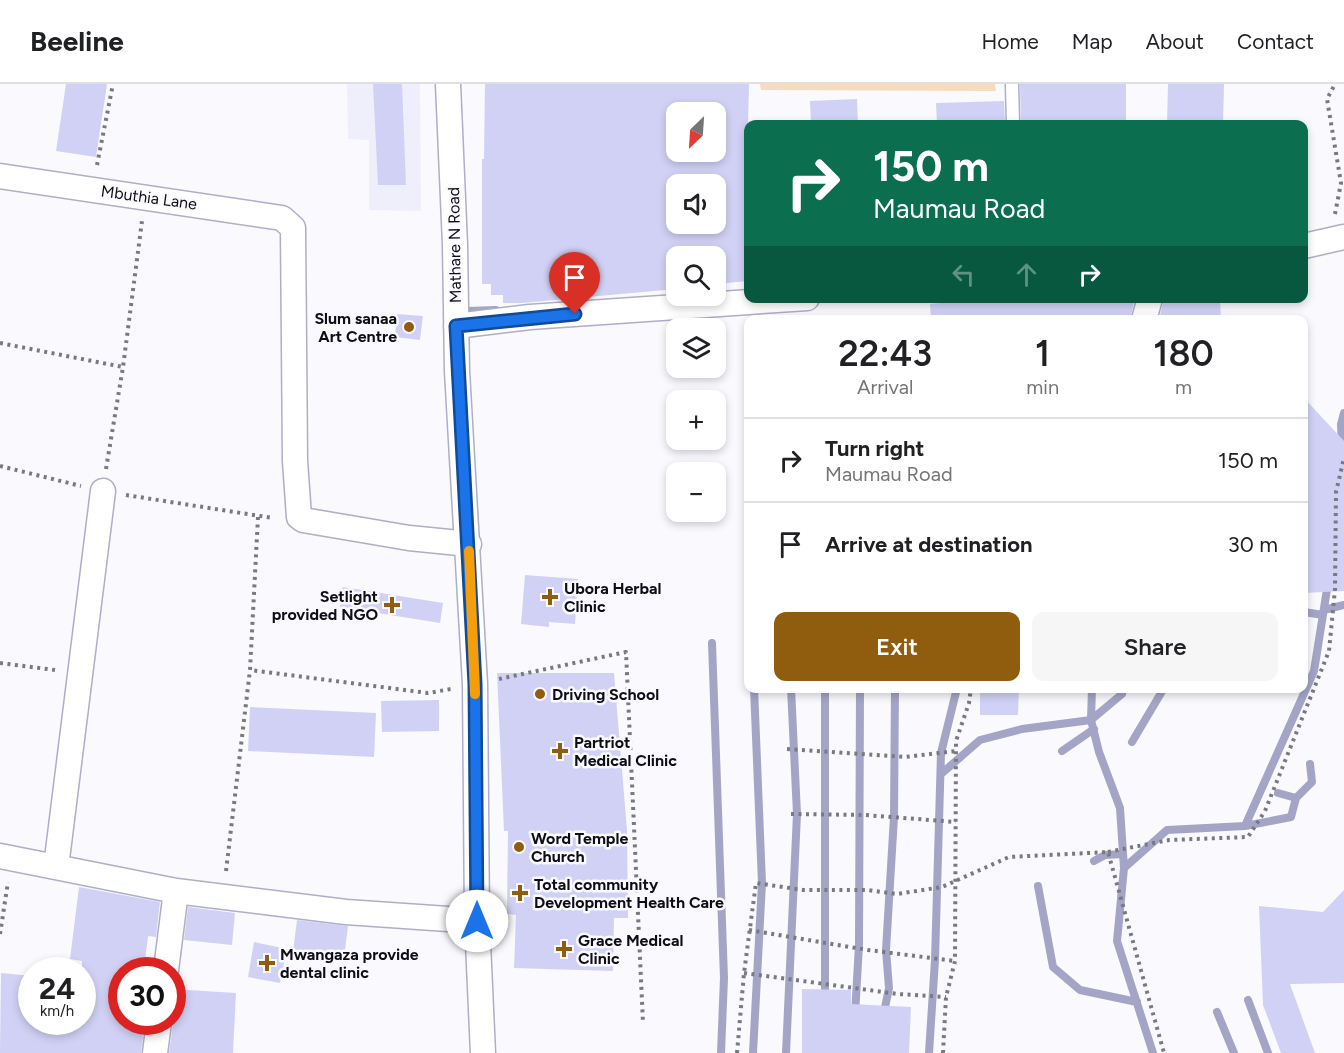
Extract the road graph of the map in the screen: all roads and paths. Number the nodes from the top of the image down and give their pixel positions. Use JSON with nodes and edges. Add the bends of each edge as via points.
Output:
{"nodes":[{"id":1,"x":113,"y":84,"type":"edge"},
{"id":2,"x":448,"y":84,"type":"edge"},
{"id":3,"x":1012,"y":84,"type":"edge"},
{"id":4,"x":1335,"y":84,"type":"edge"},
{"id":5,"x":1013,"y":120,"type":"edge"},
{"id":6,"x":0,"y":176,"type":"edge"},
{"id":7,"x":93,"y":189,"type":"junction"},
{"id":8,"x":146,"y":196,"type":"junction"},
{"id":9,"x":1337,"y":238,"type":"edge"},
{"id":10,"x":1308,"y":245,"type":"edge"},
{"id":11,"x":744,"y":302,"type":"edge"},
{"id":12,"x":456,"y":326,"type":"junction"},
{"id":13,"x":0,"y":343,"type":"edge"},
{"id":14,"x":123,"y":367,"type":"junction"},
{"id":15,"x":1344,"y":458,"type":"edge"},
{"id":16,"x":0,"y":466,"type":"edge"},
{"id":17,"x":103,"y":491,"type":"junction"},
{"id":18,"x":258,"y":517,"type":"junction"},
{"id":19,"x":303,"y":520,"type":"junction"},
{"id":20,"x":469,"y":544,"type":"junction"},
{"id":21,"x":0,"y":663,"type":"edge"},
{"id":22,"x":250,"y":670,"type":"junction"},
{"id":23,"x":79,"y":674,"type":"junction"},
{"id":24,"x":475,"y":684,"type":"junction"},
{"id":25,"x":970,"y":693,"type":"edge"},
{"id":26,"x":787,"y":749,"type":"dead end"},
{"id":27,"x":956,"y":751,"type":"junction"},
{"id":28,"x":791,"y":814,"type":"dead end"},
{"id":29,"x":956,"y":822,"type":"junction"},
{"id":30,"x":1108,"y":852,"type":"junction"},
{"id":31,"x":6,"y":857,"type":"edge"},
{"id":32,"x":56,"y":867,"type":"junction"},
{"id":33,"x":956,"y":881,"type":"junction"},
{"id":34,"x":176,"y":891,"type":"junction"},
{"id":35,"x":224,"y":896,"type":"junction"},
{"id":36,"x":469,"y":920,"type":"junction"},
{"id":37,"x":749,"y":930,"type":"junction"},
{"id":38,"x":0,"y":934,"type":"edge"},
{"id":39,"x":168,"y":957,"type":"edge"},
{"id":40,"x":956,"y":961,"type":"junction"},
{"id":41,"x":744,"y":973,"type":"junction"},
{"id":42,"x":946,"y":997,"type":"junction"},
{"id":43,"x":644,"y":1023,"type":"dead end"},
{"id":44,"x":157,"y":1035,"type":"edge"},
{"id":45,"x":154,"y":1053,"type":"edge"},
{"id":46,"x":483,"y":1053,"type":"edge"},
{"id":47,"x":737,"y":1053,"type":"edge"},
{"id":48,"x":943,"y":1053,"type":"edge"},
{"id":49,"x":1164,"y":1053,"type":"edge"}],
"edges":[{"from":1,"to":7,"type":"path"},
{"from":2,"to":12,"type":"street","name":"Mathare N Road"},
{"from":3,"to":5,"type":"lane"},
{"from":4,"to":9,"type":"path","via":[[1327,99],[1341,183]]},
{"from":6,"to":7,"type":"street","name":"Mbuthia Lane"},
{"from":7,"to":8,"type":"street","name":"Mbuthia Lane"},
{"from":8,"to":14,"type":"path"},
{"from":8,"to":19,"type":"street","name":"Mbuthia Lane","via":[[282,218],[293,228],[295,460],[297,512]]},
{"from":9,"to":10,"type":"street"},
{"from":11,"to":12,"type":"street"},
{"from":12,"to":20,"type":"street","name":"Mathare N Road"},
{"from":13,"to":14,"type":"path"},
{"from":14,"to":17,"type":"path"},
{"from":15,"to":30,"type":"path","via":[[1336,492],[1335,589],[1329,651],[1265,811],[1248,837],[1169,840]]},
{"from":16,"to":17,"type":"path"},
{"from":17,"to":18,"type":"path"},
{"from":17,"to":23,"type":"street"},
{"from":18,"to":19,"type":"path"},
{"from":18,"to":22,"type":"path"},
{"from":19,"to":20,"type":"street"},
{"from":20,"to":24,"type":"street","name":"Mathare N Road"},
{"from":21,"to":23,"type":"path"},
{"from":22,"to":24,"type":"path","via":[[428,693]]},
{"from":22,"to":35,"type":"path"},
{"from":23,"to":32,"type":"street"},
{"from":24,"to":36,"type":"street","name":"Mathare N Road"},
{"from":24,"to":43,"type":"path","via":[[626,652]]},
{"from":25,"to":27,"type":"path"},
{"from":26,"to":27,"type":"path","via":[[905,757]]},
{"from":27,"to":29,"type":"path"},
{"from":28,"to":29,"type":"path"},
{"from":29,"to":33,"type":"path"},
{"from":30,"to":33,"type":"path","via":[[1009,857]]},
{"from":30,"to":49,"type":"path"},
{"from":31,"to":32,"type":"street"},
{"from":31,"to":38,"type":"path"},
{"from":32,"to":34,"type":"street"},
{"from":33,"to":37,"type":"path","via":[[897,894],[803,890],[756,883]]},
{"from":33,"to":40,"type":"path"},
{"from":34,"to":35,"type":"street"},
{"from":34,"to":39,"type":"street"},
{"from":35,"to":36,"type":"street","via":[[346,912]]},
{"from":36,"to":46,"type":"street","name":"Mathare N Road"},
{"from":37,"to":40,"type":"path"},
{"from":37,"to":41,"type":"path"},
{"from":40,"to":42,"type":"path"},
{"from":41,"to":42,"type":"path"},
{"from":41,"to":47,"type":"path"},
{"from":42,"to":48,"type":"path"},
{"from":44,"to":45,"type":"street"}]}
